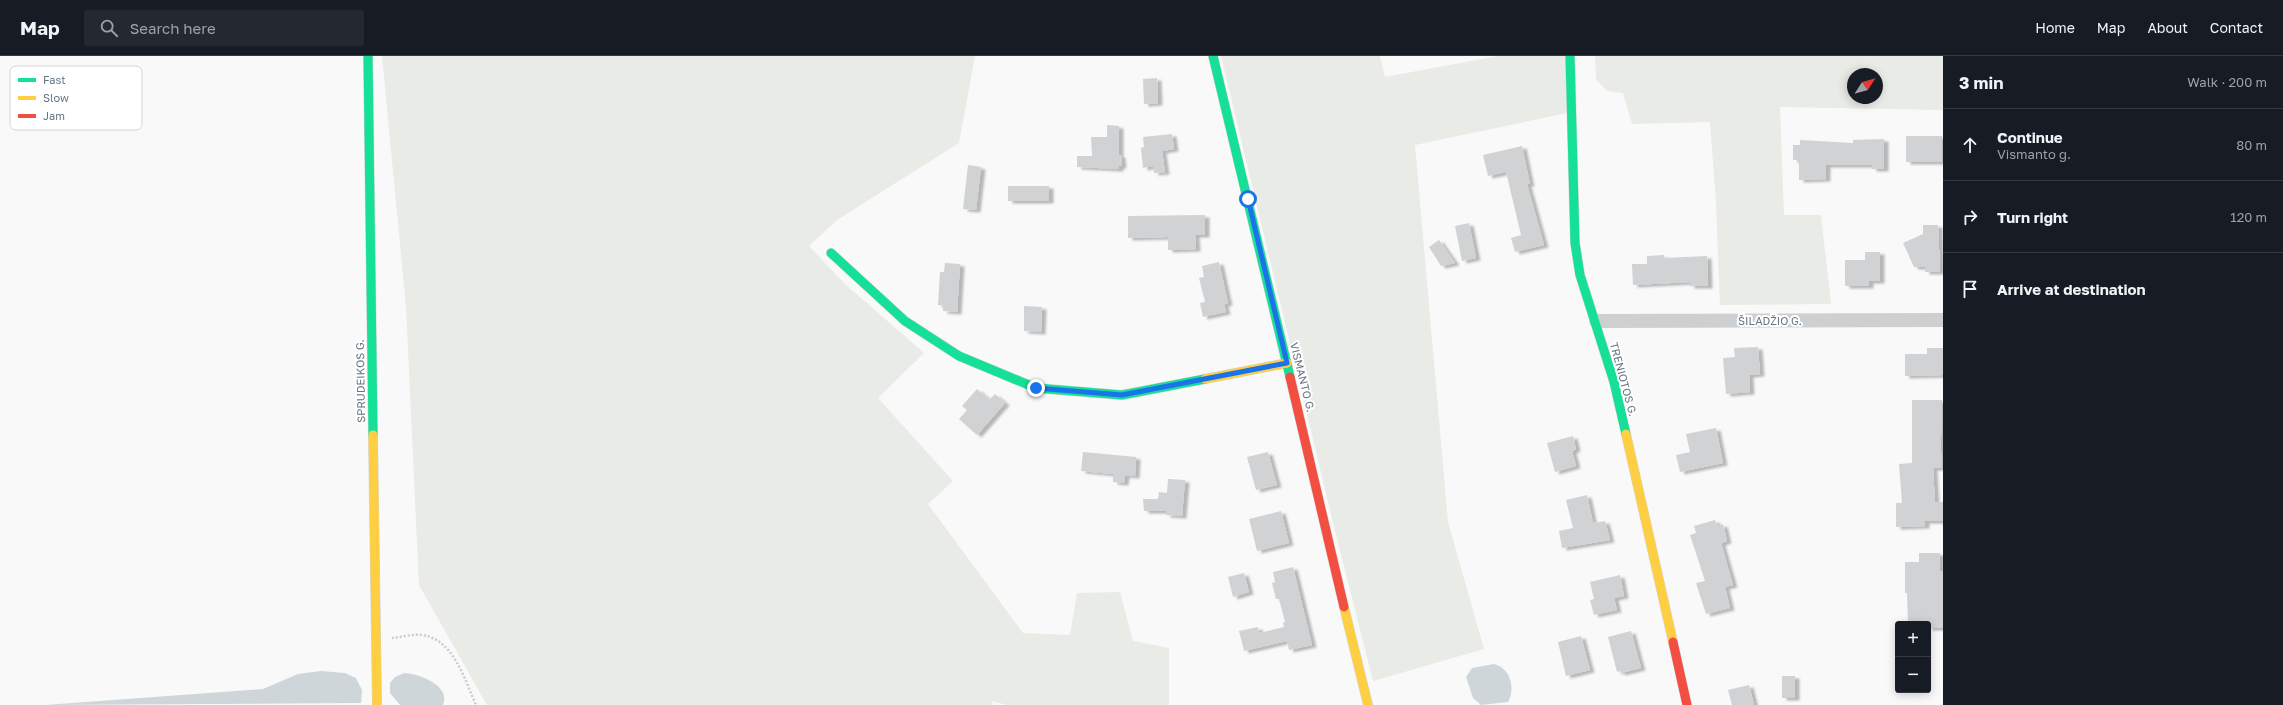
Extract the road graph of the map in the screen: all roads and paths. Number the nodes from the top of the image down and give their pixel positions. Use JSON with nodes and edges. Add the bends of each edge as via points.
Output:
{"nodes":[{"id":1,"x":368,"y":56,"type":"edge"},
{"id":2,"x":1213,"y":56,"type":"edge"},
{"id":3,"x":1570,"y":56,"type":"edge"},
{"id":4,"x":831,"y":253,"type":"dead end"},
{"id":5,"x":1943,"y":320,"type":"edge"},
{"id":6,"x":1596,"y":321,"type":"junction"},
{"id":7,"x":1287,"y":363,"type":"junction"},
{"id":8,"x":376,"y":640,"type":"junction"},
{"id":9,"x":376,"y":705,"type":"edge"},
{"id":10,"x":476,"y":705,"type":"edge"},
{"id":11,"x":1368,"y":705,"type":"edge"},
{"id":12,"x":1687,"y":705,"type":"edge"}],
"edges":[{"from":1,"to":8,"type":"street","name":"SPRUDEIKOS G."},
{"from":2,"to":7,"type":"street","name":"VISMANTO G."},
{"from":3,"to":6,"type":"street","name":"TRENIOTOS G.","via":[[1575,243],[1580,276]]},
{"from":4,"to":7,"type":"street","via":[[905,321],[959,356],[1036,388],[1122,395]]},
{"from":5,"to":6,"type":"street","name":"ŠILADŽIO G."},
{"from":6,"to":12,"type":"street","name":"TRENIOTOS G.","via":[[1614,382]]},
{"from":7,"to":11,"type":"street","name":"VISMANTO G."},
{"from":8,"to":9,"type":"street","name":"SPRUDEIKOS G."},
{"from":8,"to":10,"type":"path","via":[[422,635],[435,638],[456,662]]}]}
